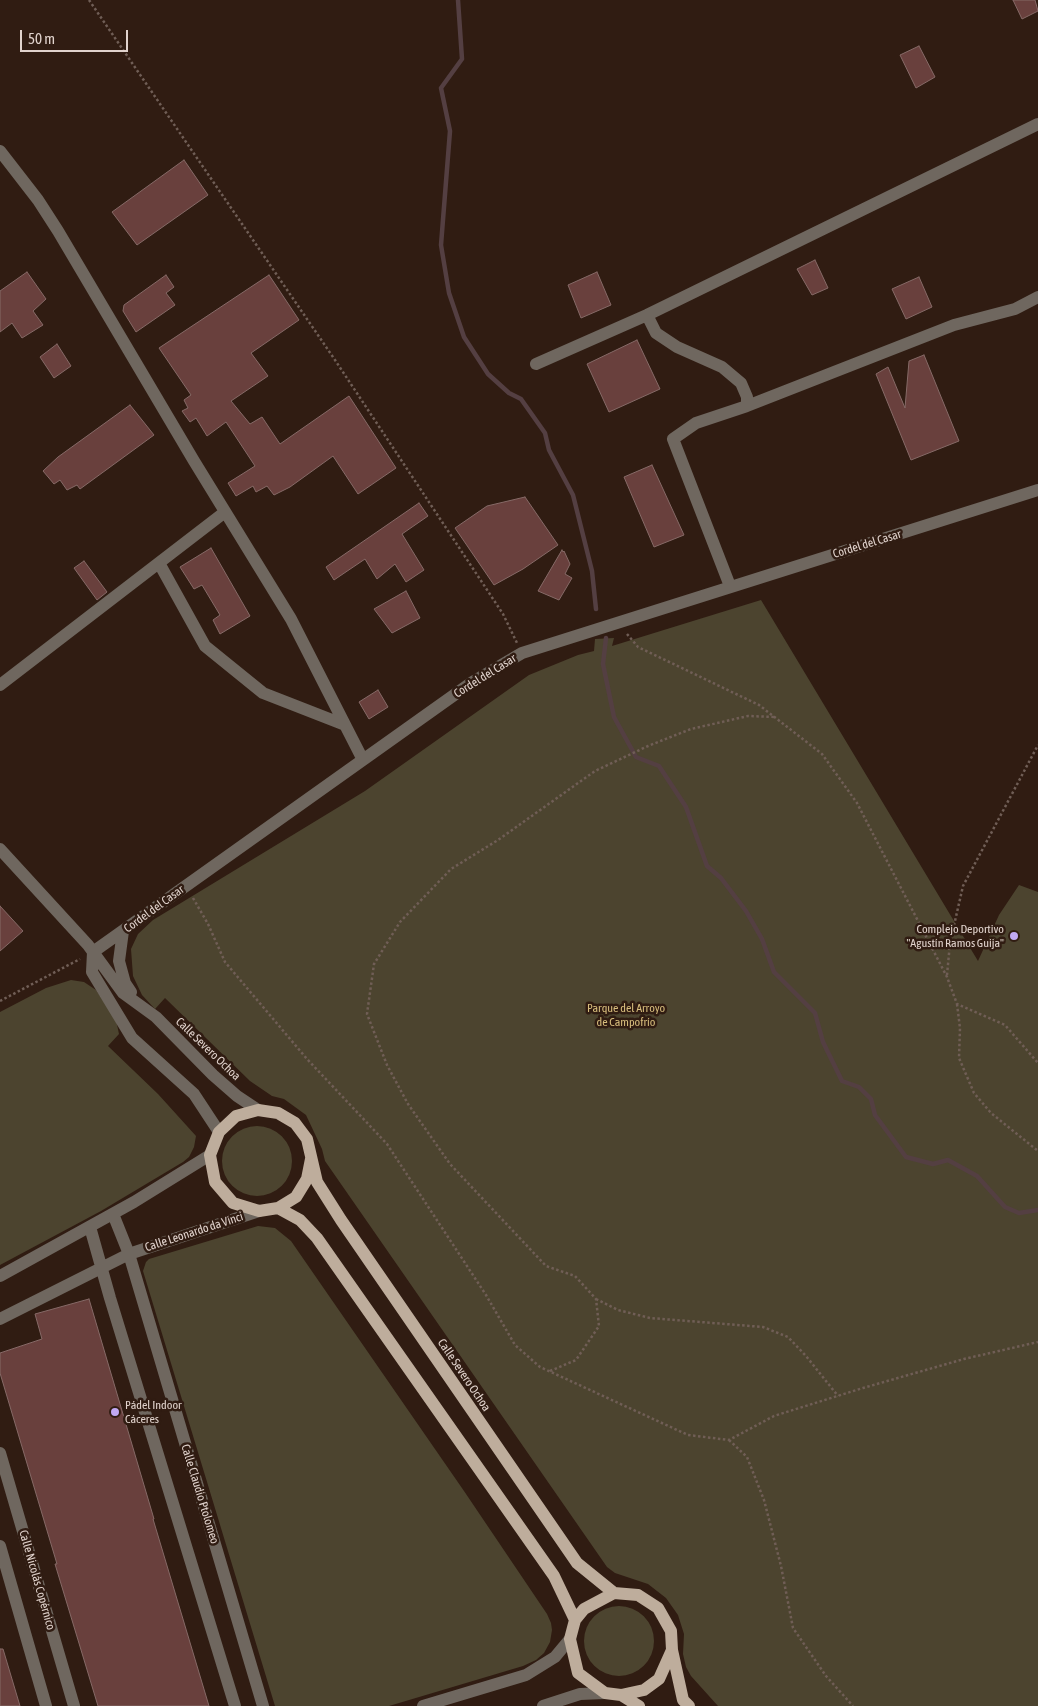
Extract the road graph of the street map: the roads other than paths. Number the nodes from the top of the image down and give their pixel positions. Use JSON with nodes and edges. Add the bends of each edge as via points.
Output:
{"nodes":[{"id":1,"x":1038,"y":124,"type":"edge"},
{"id":2,"x":0,"y":151,"type":"edge"},
{"id":3,"x":1038,"y":297,"type":"edge"},
{"id":4,"x":647,"y":315,"type":"junction"},
{"id":5,"x":536,"y":364,"type":"dead end"},
{"id":6,"x":747,"y":406,"type":"junction"},
{"id":7,"x":1038,"y":490,"type":"edge"},
{"id":8,"x":225,"y":512,"type":"junction"},
{"id":9,"x":158,"y":563,"type":"junction"},
{"id":10,"x":730,"y":586,"type":"junction"},
{"id":11,"x":0,"y":685,"type":"edge"},
{"id":12,"x":345,"y":726,"type":"junction"},
{"id":13,"x":363,"y":760,"type":"junction"},
{"id":14,"x":0,"y":849,"type":"edge"},
{"id":15,"x":123,"y":931,"type":"junction"},
{"id":16,"x":93,"y":952,"type":"junction"},
{"id":17,"x":140,"y":1006,"type":"junction"},
{"id":18,"x":123,"y":1023,"type":"junction"},
{"id":19,"x":258,"y":1110,"type":"junction"},
{"id":20,"x":219,"y":1132,"type":"junction"},
{"id":21,"x":210,"y":1155,"type":"junction"},
{"id":22,"x":311,"y":1159,"type":"junction"},
{"id":23,"x":278,"y":1208,"type":"junction"},
{"id":24,"x":259,"y":1211,"type":"junction"},
{"id":25,"x":113,"y":1214,"type":"junction"},
{"id":26,"x":90,"y":1227,"type":"junction"},
{"id":27,"x":129,"y":1254,"type":"junction"},
{"id":28,"x":101,"y":1268,"type":"junction"},
{"id":29,"x":0,"y":1276,"type":"edge"},
{"id":30,"x":0,"y":1319,"type":"edge"},
{"id":31,"x":0,"y":1453,"type":"edge"},
{"id":32,"x":0,"y":1546,"type":"edge"},
{"id":33,"x":614,"y":1593,"type":"junction"},
{"id":34,"x":576,"y":1620,"type":"junction"},
{"id":35,"x":570,"y":1639,"type":"junction"},
{"id":36,"x":672,"y":1650,"type":"junction"},
{"id":37,"x":605,"y":1693,"type":"junction"},
{"id":38,"x":621,"y":1696,"type":"junction"},
{"id":39,"x":46,"y":1706,"type":"edge"},
{"id":40,"x":74,"y":1706,"type":"edge"},
{"id":41,"x":235,"y":1706,"type":"edge"},
{"id":42,"x":263,"y":1706,"type":"edge"},
{"id":43,"x":423,"y":1706,"type":"edge"},
{"id":44,"x":542,"y":1706,"type":"edge"},
{"id":45,"x":639,"y":1706,"type":"edge"},
{"id":46,"x":689,"y":1706,"type":"edge"}],
"edges":[{"from":1,"to":4,"type":"street"},
{"from":2,"to":8,"type":"street","via":[[58,231]]},
{"from":3,"to":6,"type":"street","via":[[1015,309],[954,325]]},
{"from":4,"to":5,"type":"street"},
{"from":4,"to":6,"type":"street","via":[[656,333],[677,347],[722,367],[741,383]]},
{"from":6,"to":10,"type":"street","via":[[696,423],[673,439]]},
{"from":7,"to":10,"type":"street","name":"Cordel del Casar"},
{"from":8,"to":9,"type":"street"},
{"from":8,"to":12,"type":"street","via":[[291,619]]},
{"from":9,"to":11,"type":"street"},
{"from":9,"to":12,"type":"street","via":[[205,646],[263,693]]},
{"from":10,"to":13,"type":"street","name":"Cordel del Casar","via":[[522,653],[470,683]]},
{"from":12,"to":13,"type":"street"},
{"from":13,"to":15,"type":"street","name":"Cordel del Casar"},
{"from":14,"to":16,"type":"street","name":"Calle Severo Ochoa"},
{"from":15,"to":16,"type":"street","name":"Cordel del Casar"},
{"from":15,"to":17,"type":"street","name":"Calle Severo Ochoa","via":[[119,961],[125,983]]},
{"from":16,"to":17,"type":"street","name":"Calle Severo Ochoa","via":[[123,993]]},
{"from":16,"to":18,"type":"street","via":[[92,972]]},
{"from":17,"to":18,"type":"street","via":[[126,1016]]},
{"from":17,"to":19,"type":"street","name":"Calle Severo Ochoa","via":[[225,1086]]},
{"from":18,"to":20,"type":"street","via":[[132,1038],[194,1094]]},
{"from":19,"to":20,"type":"main road","via":[[236,1116]]},
{"from":19,"to":22,"type":"main road","via":[[278,1113],[295,1123],[307,1139]]},
{"from":20,"to":21,"type":"main road"},
{"from":21,"to":24,"type":"main road","via":[[215,1182],[233,1203]]},
{"from":21,"to":25,"type":"street"},
{"from":22,"to":23,"type":"main road","via":[[308,1180],[296,1197]]},
{"from":22,"to":33,"type":"main road","name":"Calle Severo Ochoa","via":[[317,1182],[576,1562]]},
{"from":23,"to":24,"type":"main road"},
{"from":23,"to":34,"type":"main road","via":[[300,1220],[317,1238],[554,1576]]},
{"from":24,"to":27,"type":"street","name":"Calle Leonardo da Vinci"},
{"from":25,"to":26,"type":"street"},
{"from":25,"to":27,"type":"street","name":"Calle Leonardo da Vinci"},
{"from":26,"to":28,"type":"street"},
{"from":26,"to":29,"type":"street"},
{"from":27,"to":28,"type":"street","name":"Calle Leonardo da Vinci"},
{"from":27,"to":42,"type":"street","name":"Calle Claudio Ptolomeo"},
{"from":28,"to":30,"type":"street","name":"Calle Leonardo da Vinci"},
{"from":28,"to":41,"type":"street"},
{"from":31,"to":40,"type":"street","name":"Calle Nicolás Copérnico"},
{"from":32,"to":39,"type":"street"},
{"from":33,"to":34,"type":"main road","via":[[584,1608]]},
{"from":33,"to":36,"type":"main road","via":[[638,1595],[658,1608],[671,1631]]},
{"from":34,"to":35,"type":"main road"},
{"from":35,"to":37,"type":"main road","via":[[578,1673]]},
{"from":35,"to":43,"type":"street","via":[[555,1657],[526,1675]]},
{"from":36,"to":38,"type":"main road","via":[[658,1679],[644,1690]]},
{"from":36,"to":46,"type":"main road","via":[[683,1700]]},
{"from":37,"to":38,"type":"main road"},
{"from":37,"to":44,"type":"street","via":[[580,1694]]},
{"from":38,"to":45,"type":"main road"}]}
